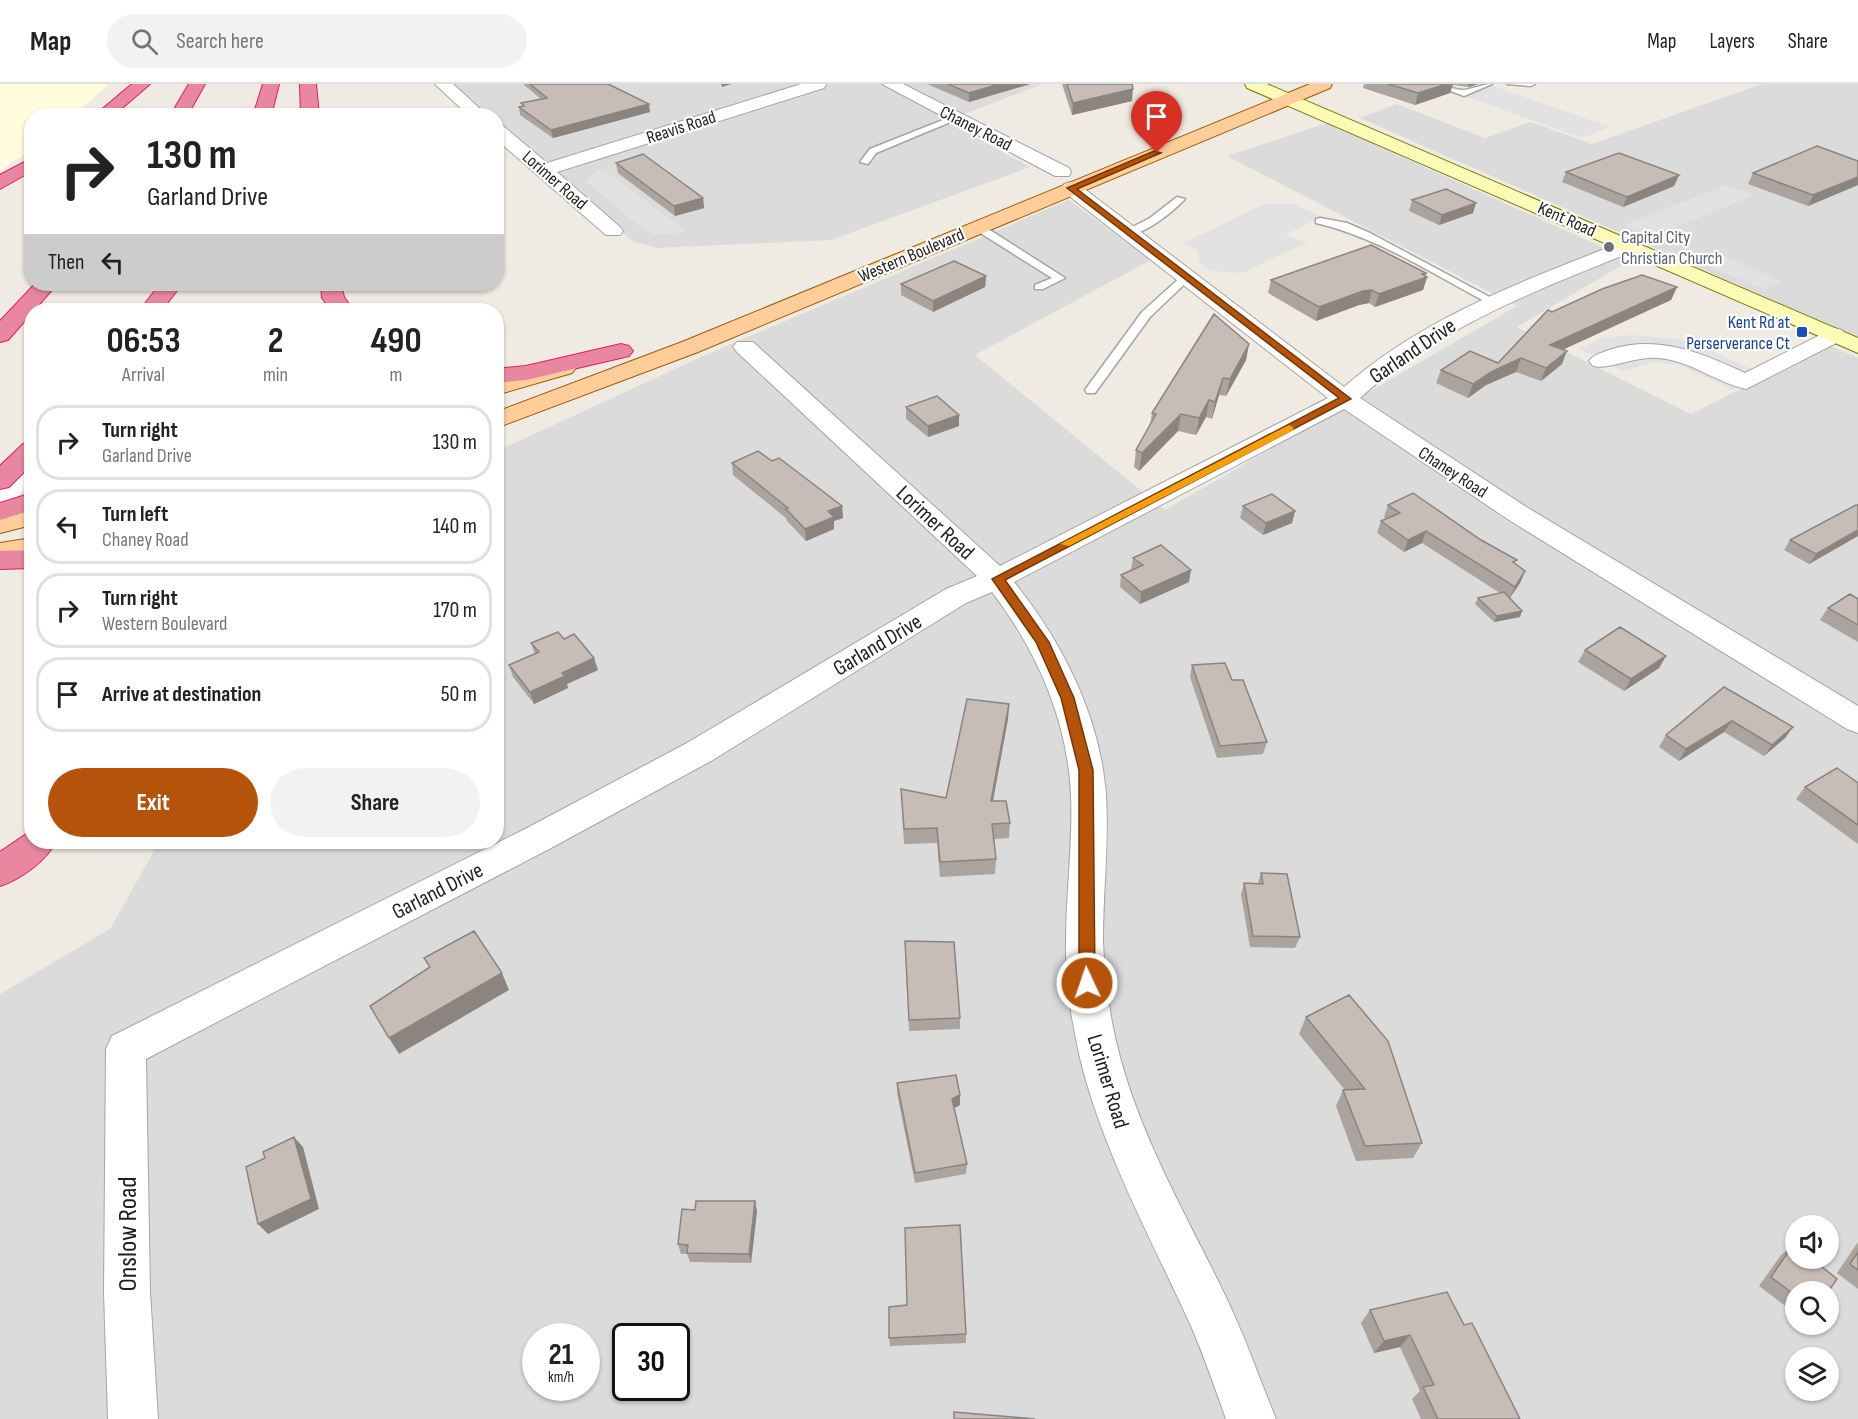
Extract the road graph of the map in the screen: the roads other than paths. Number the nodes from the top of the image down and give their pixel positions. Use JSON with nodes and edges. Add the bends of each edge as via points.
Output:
{"nodes":[{"id":1,"x":142,"y":84,"type":"edge"},
{"id":2,"x":197,"y":84,"type":"edge"},
{"id":3,"x":271,"y":84,"type":"edge"},
{"id":4,"x":308,"y":84,"type":"edge"},
{"id":5,"x":443,"y":84,"type":"edge"},
{"id":6,"x":818,"y":84,"type":"edge"},
{"id":7,"x":890,"y":84,"type":"edge"},
{"id":8,"x":1324,"y":84,"type":"edge"},
{"id":9,"x":1436,"y":84,"type":"edge"},
{"id":10,"x":1488,"y":84,"type":"edge"},
{"id":11,"x":1511,"y":84,"type":"edge"},
{"id":12,"x":1530,"y":84,"type":"edge"},
{"id":13,"x":1266,"y":91,"type":"edge"},
{"id":14,"x":112,"y":108,"type":"edge"},
{"id":15,"x":183,"y":108,"type":"edge"},
{"id":16,"x":264,"y":108,"type":"edge"},
{"id":17,"x":310,"y":108,"type":"edge"},
{"id":18,"x":471,"y":108,"type":"edge"},
{"id":19,"x":956,"y":118,"type":"junction"},
{"id":20,"x":504,"y":136,"type":"edge"},
{"id":21,"x":865,"y":162,"type":"dead end"},
{"id":22,"x":24,"y":168,"type":"edge"},
{"id":23,"x":545,"y":170,"type":"junction"},
{"id":24,"x":1071,"y":175,"type":"junction"},
{"id":25,"x":0,"y":183,"type":"edge"},
{"id":26,"x":1180,"y":199,"type":"dead end"},
{"id":27,"x":1320,"y":221,"type":"dead end"},
{"id":28,"x":978,"y":227,"type":"junction"},
{"id":29,"x":613,"y":231,"type":"dead end"},
{"id":30,"x":1129,"y":233,"type":"junction"},
{"id":31,"x":897,"y":239,"type":"dead end"},
{"id":32,"x":1629,"y":246,"type":"junction"},
{"id":33,"x":1187,"y":277,"type":"junction"},
{"id":34,"x":1039,"y":287,"type":"dead end"},
{"id":35,"x":40,"y":291,"type":"edge"},
{"id":36,"x":166,"y":291,"type":"edge"},
{"id":37,"x":1492,"y":301,"type":"junction"},
{"id":38,"x":29,"y":303,"type":"edge"},
{"id":39,"x":156,"y":303,"type":"edge"},
{"id":40,"x":24,"y":308,"type":"edge"},
{"id":41,"x":0,"y":335,"type":"edge"},
{"id":42,"x":1834,"y":335,"type":"junction"},
{"id":43,"x":643,"y":342,"type":"dead end"},
{"id":44,"x":1858,"y":346,"type":"edge"},
{"id":45,"x":745,"y":347,"type":"dead end"},
{"id":46,"x":621,"y":351,"type":"junction"},
{"id":47,"x":1601,"y":361,"type":"dead end"},
{"id":48,"x":504,"y":375,"type":"edge"},
{"id":49,"x":504,"y":386,"type":"edge"},
{"id":50,"x":1091,"y":390,"type":"dead end"},
{"id":51,"x":1346,"y":399,"type":"junction"},
{"id":52,"x":504,"y":418,"type":"edge"},
{"id":53,"x":24,"y":456,"type":"edge"},
{"id":54,"x":2,"y":479,"type":"edge"},
{"id":55,"x":24,"y":504,"type":"edge"},
{"id":56,"x":0,"y":512,"type":"edge"},
{"id":57,"x":24,"y":519,"type":"edge"},
{"id":58,"x":0,"y":525,"type":"edge"},
{"id":59,"x":24,"y":548,"type":"edge"},
{"id":60,"x":0,"y":552,"type":"edge"},
{"id":61,"x":24,"y":559,"type":"edge"},
{"id":62,"x":0,"y":560,"type":"edge"},
{"id":63,"x":998,"y":579,"type":"junction"},
{"id":64,"x":1858,"y":721,"type":"edge"},
{"id":65,"x":29,"y":849,"type":"edge"},
{"id":66,"x":0,"y":872,"type":"edge"},
{"id":67,"x":126,"y":1049,"type":"joint"},
{"id":68,"x":133,"y":1419,"type":"edge"},
{"id":69,"x":1251,"y":1419,"type":"edge"}],
"edges":[{"from":1,"to":14,"type":"highway"},
{"from":2,"to":15,"type":"highway"},
{"from":3,"to":16,"type":"highway"},
{"from":4,"to":17,"type":"highway"},
{"from":5,"to":18,"type":"street"},
{"from":6,"to":23,"type":"street","name":"Reavis Road"},
{"from":7,"to":19,"type":"street","name":"Chaney Road"},
{"from":8,"to":13,"type":"main road","name":"Western Boulevard"},
{"from":9,"to":10,"type":"lane","via":[[1464,93]]},
{"from":11,"to":12,"type":"lane"},
{"from":13,"to":24,"type":"main road","name":"Western Boulevard"},
{"from":13,"to":32,"type":"street","name":"Kent Road"},
{"from":19,"to":21,"type":"lane","via":[[873,151]]},
{"from":19,"to":24,"type":"street","name":"Chaney Road"},
{"from":20,"to":23,"type":"street","name":"Lorimer Road"},
{"from":22,"to":25,"type":"highway"},
{"from":23,"to":29,"type":"street","name":"Lorimer Road"},
{"from":24,"to":28,"type":"main road","name":"Western Boulevard"},
{"from":24,"to":30,"type":"street","name":"Chaney Road"},
{"from":24,"to":31,"type":"main road","name":"Western Boulevard"},
{"from":26,"to":30,"type":"lane","via":[[1154,220]]},
{"from":27,"to":37,"type":"lane","via":[[1366,235]]},
{"from":28,"to":34,"type":"lane","via":[[1060,278]]},
{"from":28,"to":52,"type":"main road","name":"Western Boulevard","via":[[690,347]]},
{"from":30,"to":33,"type":"street","name":"Chaney Road"},
{"from":32,"to":37,"type":"street","name":"Garland Drive"},
{"from":32,"to":42,"type":"street","name":"Kent Road"},
{"from":33,"to":50,"type":"lane","via":[[1167,290]]},
{"from":33,"to":51,"type":"street","name":"Chaney Road"},
{"from":35,"to":38,"type":"highway"},
{"from":36,"to":39,"type":"highway"},
{"from":37,"to":51,"type":"street","name":"Garland Drive","via":[[1403,351],[1366,378]]},
{"from":40,"to":41,"type":"highway"},
{"from":42,"to":44,"type":"street","name":"Kent Road"},
{"from":42,"to":47,"type":"street","via":[[1746,382],[1684,354],[1624,351]]},
{"from":43,"to":46,"type":"main road"},
{"from":45,"to":63,"type":"street","name":"Lorimer Road"},
{"from":46,"to":48,"type":"highway"},
{"from":46,"to":49,"type":"main road"},
{"from":51,"to":63,"type":"street","name":"Garland Drive"},
{"from":51,"to":64,"type":"street","name":"Chaney Road","via":[[1532,523]]},
{"from":53,"to":54,"type":"highway"},
{"from":55,"to":56,"type":"highway"},
{"from":57,"to":58,"type":"main road"},
{"from":59,"to":60,"type":"main road"},
{"from":61,"to":62,"type":"highway"},
{"from":63,"to":67,"type":"street","name":"Garland Drive","via":[[956,596],[699,752]]},
{"from":63,"to":69,"type":"street","name":"Lorimer Road","via":[[1042,642],[1068,698],[1086,770],[1085,965],[1090,1018],[1104,1071],[1126,1136],[1222,1342]]},
{"from":65,"to":66,"type":"highway"},
{"from":67,"to":68,"type":"street","name":"Onslow Road","via":[[127,1292]]}]}
